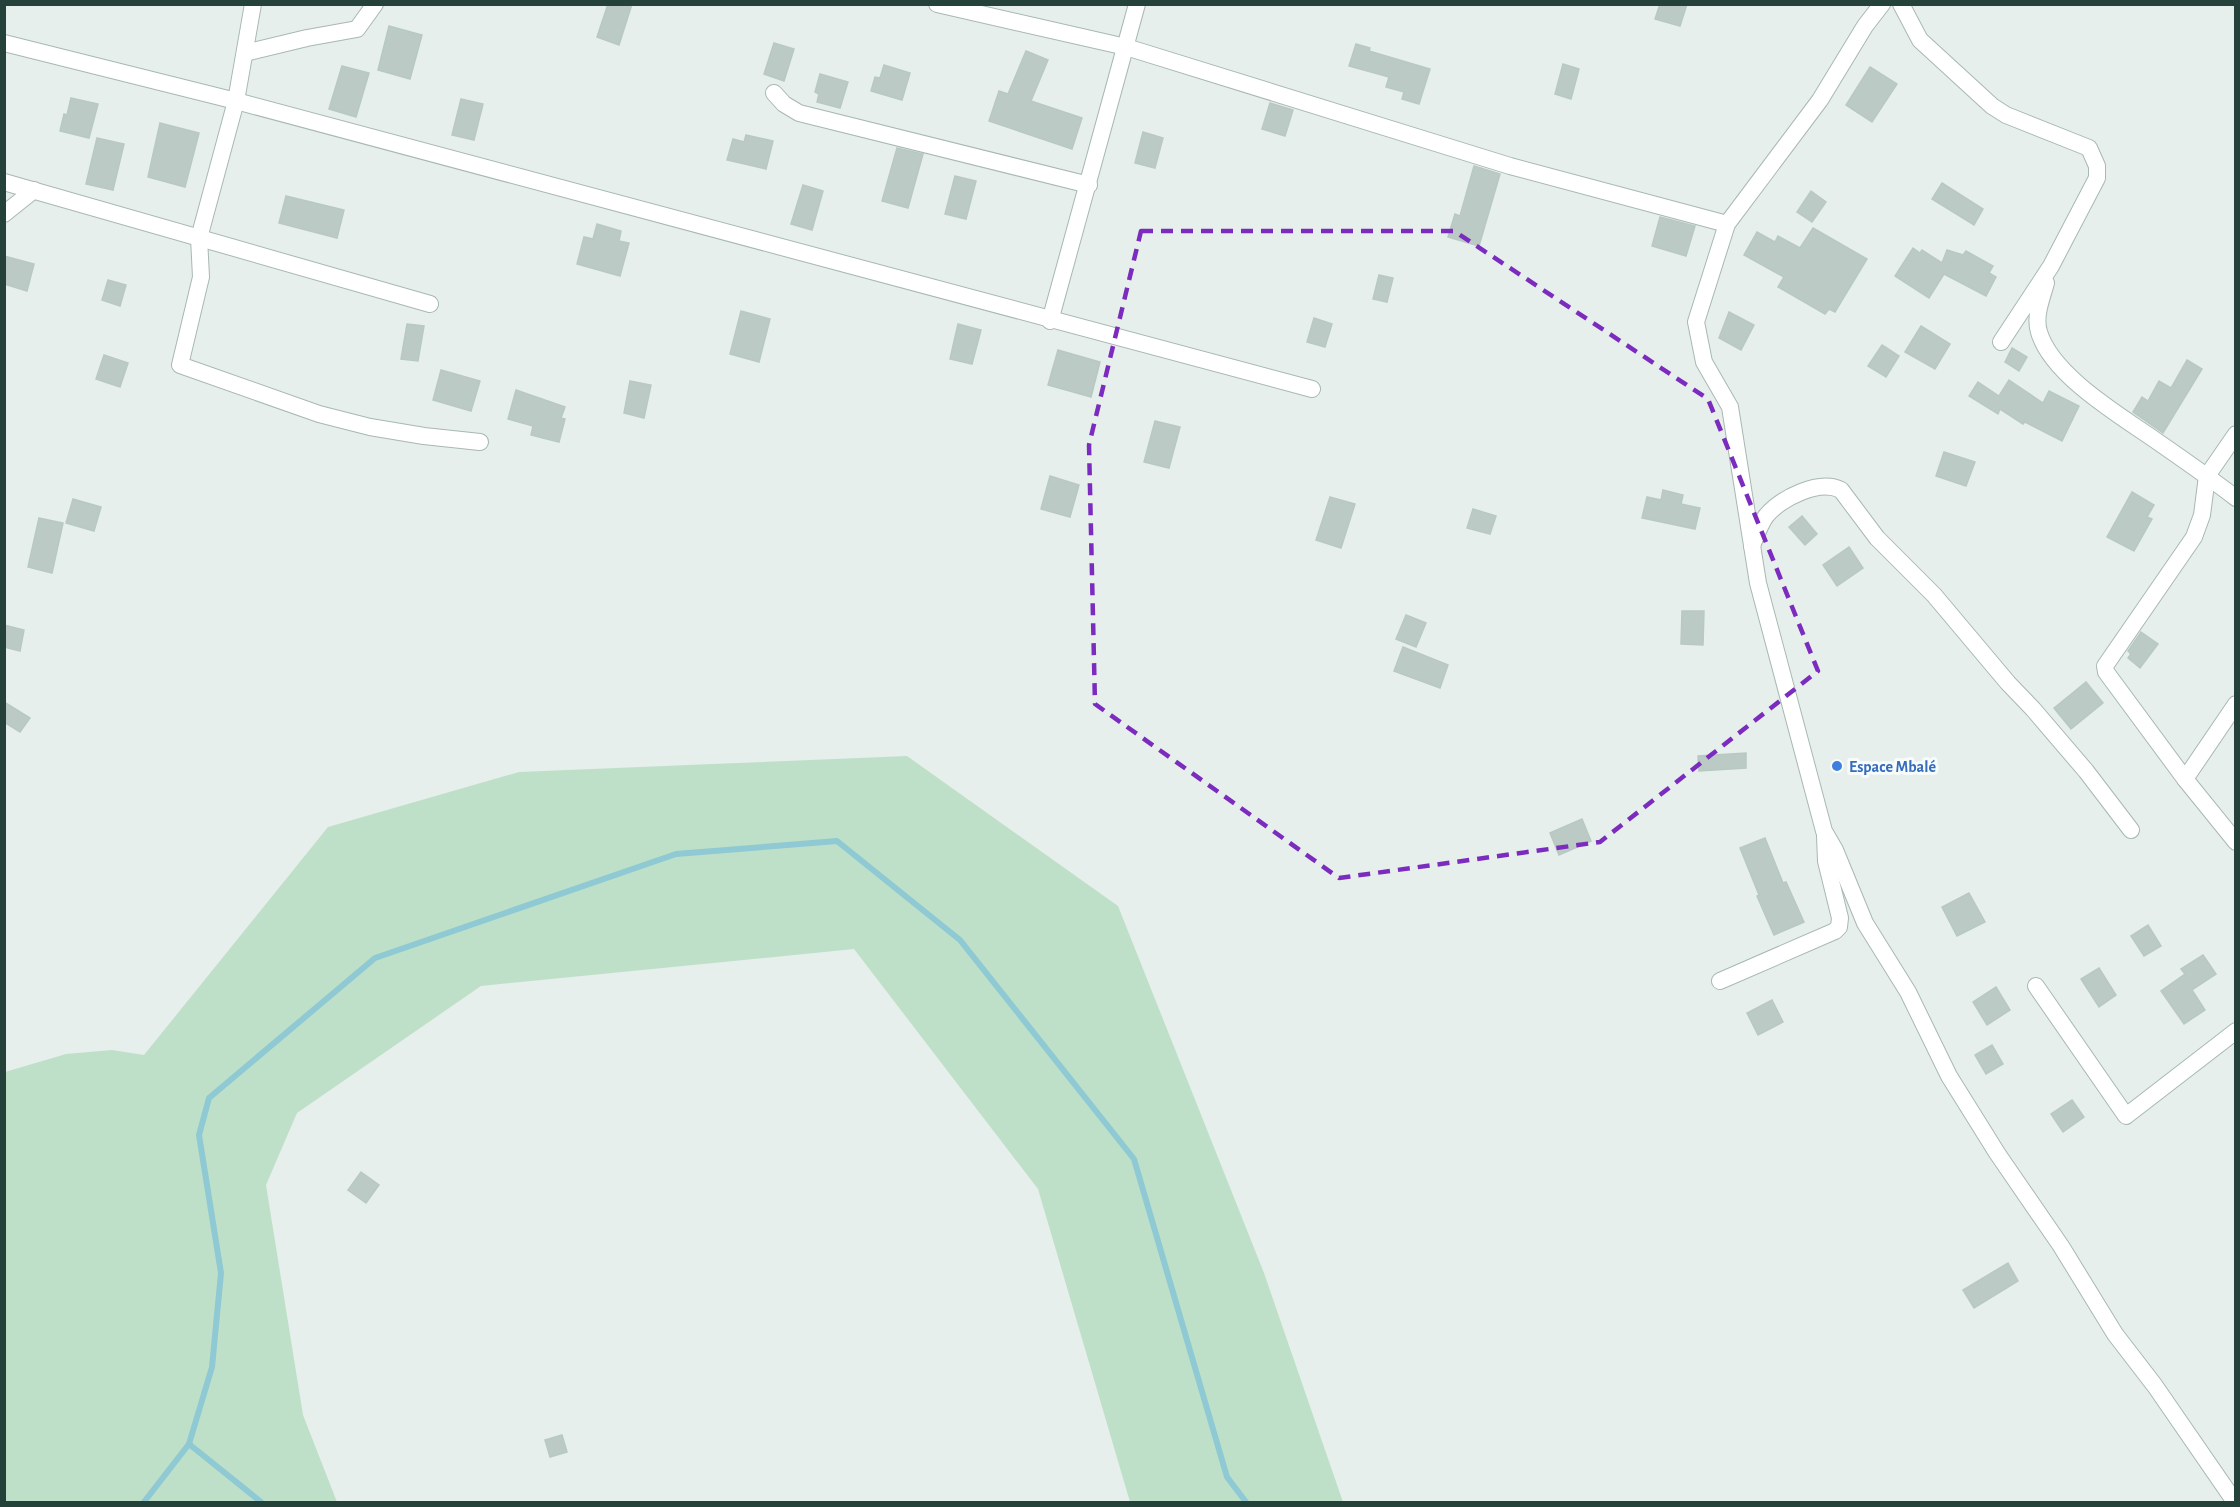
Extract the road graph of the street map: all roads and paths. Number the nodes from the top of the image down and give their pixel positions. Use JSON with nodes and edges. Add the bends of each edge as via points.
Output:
{"nodes":[{"id":1,"x":253,"y":4,"type":"edge"},
{"id":2,"x":375,"y":4,"type":"edge"},
{"id":3,"x":937,"y":4,"type":"edge"},
{"id":4,"x":1137,"y":4,"type":"edge"},
{"id":5,"x":1881,"y":4,"type":"edge"},
{"id":6,"x":1901,"y":4,"type":"edge"},
{"id":7,"x":4,"y":43,"type":"edge"},
{"id":8,"x":1126,"y":47,"type":"junction"},
{"id":9,"x":245,"y":53,"type":"junction"},
{"id":10,"x":774,"y":93,"type":"dead end"},
{"id":11,"x":236,"y":101,"type":"junction"},
{"id":12,"x":4,"y":182,"type":"edge"},
{"id":13,"x":1089,"y":185,"type":"junction"},
{"id":14,"x":34,"y":190,"type":"junction"},
{"id":15,"x":4,"y":214,"type":"edge"},
{"id":16,"x":1727,"y":224,"type":"junction"},
{"id":17,"x":199,"y":238,"type":"junction"},
{"id":18,"x":2051,"y":266,"type":"junction"},
{"id":19,"x":430,"y":304,"type":"dead end"},
{"id":20,"x":1050,"y":321,"type":"junction"},
{"id":21,"x":2001,"y":342,"type":"dead end"},
{"id":22,"x":1312,"y":389,"type":"dead end"},
{"id":23,"x":2235,"y":434,"type":"edge"},
{"id":24,"x":480,"y":442,"type":"dead end"},
{"id":25,"x":2207,"y":476,"type":"junction"},
{"id":26,"x":2235,"y":498,"type":"edge"},
{"id":27,"x":1752,"y":546,"type":"junction"},
{"id":28,"x":2235,"y":704,"type":"edge"},
{"id":29,"x":2186,"y":779,"type":"junction"},
{"id":30,"x":2131,"y":830,"type":"dead end"},
{"id":31,"x":1824,"y":831,"type":"junction"},
{"id":32,"x":2235,"y":842,"type":"edge"},
{"id":33,"x":1719,"y":981,"type":"dead end"},
{"id":34,"x":2036,"y":986,"type":"dead end"},
{"id":35,"x":2235,"y":1030,"type":"edge"},
{"id":36,"x":2235,"y":1503,"type":"edge"}],
"edges":[{"from":1,"to":9,"type":"street"},
{"from":2,"to":9,"type":"street","via":[[357,29]]},
{"from":3,"to":8,"type":"street"},
{"from":4,"to":8,"type":"street"},
{"from":5,"to":16,"type":"street","via":[[1820,100]]},
{"from":6,"to":18,"type":"street","via":[[1920,40],[1992,106],[2089,148],[2097,166],[2097,178]]},
{"from":7,"to":11,"type":"street"},
{"from":8,"to":13,"type":"street"},
{"from":8,"to":16,"type":"street","via":[[1510,166]]},
{"from":9,"to":11,"type":"street"},
{"from":10,"to":13,"type":"street","via":[[799,112]]},
{"from":11,"to":17,"type":"street"},
{"from":11,"to":20,"type":"street"},
{"from":12,"to":14,"type":"street"},
{"from":13,"to":20,"type":"street"},
{"from":14,"to":15,"type":"street"},
{"from":14,"to":17,"type":"street"},
{"from":16,"to":27,"type":"street","via":[[1696,322],[1704,362],[1730,407]]},
{"from":17,"to":19,"type":"street"},
{"from":17,"to":24,"type":"street","via":[[201,277],[180,365],[319,414],[391,430]]},
{"from":18,"to":21,"type":"street"},
{"from":18,"to":25,"type":"street","via":[[2038,313],[2038,330],[2053,358],[2065,373],[2107,407]]},
{"from":20,"to":22,"type":"street"},
{"from":23,"to":25,"type":"street"},
{"from":25,"to":26,"type":"street"},
{"from":25,"to":29,"type":"street","via":[[2202,515],[2194,537],[2105,666]]},
{"from":27,"to":30,"type":"street","via":[[1765,518],[1790,497],[1822,487],[1841,490],[1877,538],[1934,595],[2086,771]]},
{"from":27,"to":31,"type":"street","via":[[1768,624]]},
{"from":28,"to":29,"type":"street"},
{"from":29,"to":32,"type":"street"},
{"from":31,"to":33,"type":"street","via":[[1839,927]]},
{"from":31,"to":36,"type":"street","via":[[1865,922],[1908,992],[1949,1076],[2115,1334]]},
{"from":34,"to":35,"type":"street","via":[[2126,1116]]}]}
